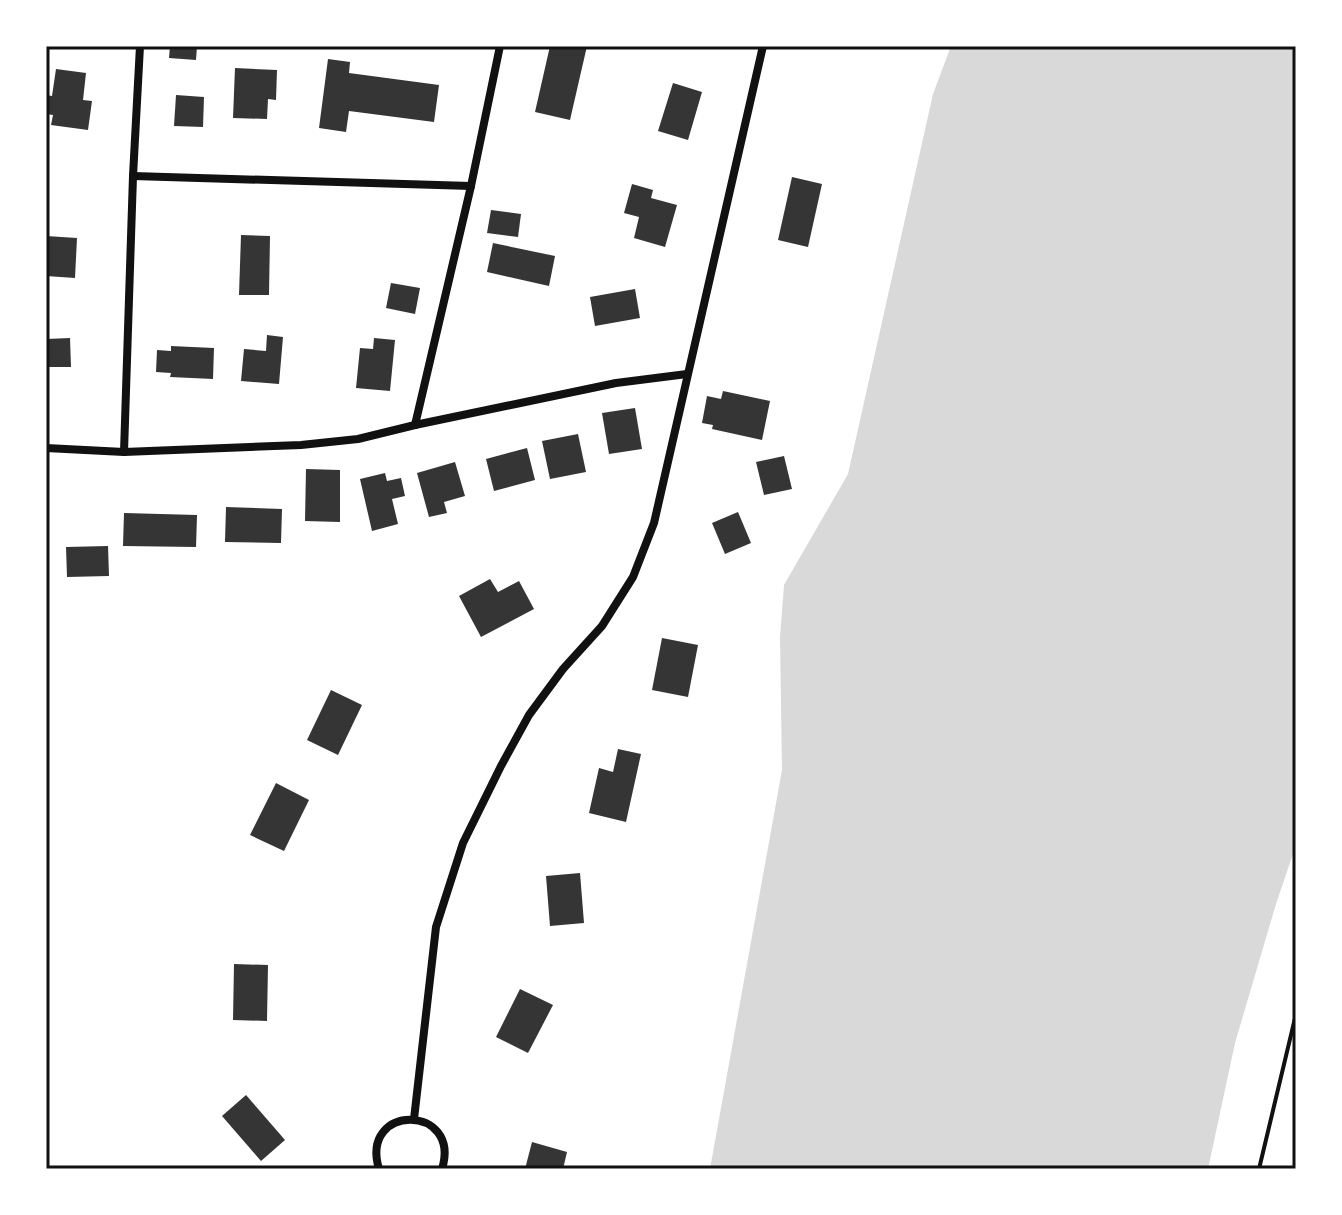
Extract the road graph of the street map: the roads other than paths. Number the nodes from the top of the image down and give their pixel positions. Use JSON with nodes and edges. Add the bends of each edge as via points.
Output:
{"nodes":[{"id":1,"x":140,"y":46,"type":"edge"},
{"id":2,"x":500,"y":46,"type":"edge"},
{"id":3,"x":763,"y":46,"type":"edge"},
{"id":4,"x":133,"y":176,"type":"junction"},
{"id":5,"x":471,"y":186,"type":"junction"},
{"id":6,"x":687,"y":374,"type":"junction"},
{"id":7,"x":415,"y":425,"type":"junction"},
{"id":8,"x":46,"y":448,"type":"edge"},
{"id":9,"x":124,"y":452,"type":"junction"},
{"id":10,"x":414,"y":1119,"type":"junction"},
{"id":11,"x":379,"y":1169,"type":"edge"},
{"id":12,"x":442,"y":1169,"type":"edge"}],
"edges":[{"from":1,"to":4,"type":"street"},
{"from":2,"to":5,"type":"street"},
{"from":3,"to":6,"type":"street"},
{"from":4,"to":5,"type":"street"},
{"from":4,"to":9,"type":"street"},
{"from":5,"to":7,"type":"street"},
{"from":6,"to":7,"type":"street","via":[[616,383]]},
{"from":6,"to":10,"type":"street","via":[[654,523],[633,577],[602,626],[529,715],[463,843],[436,927]]},
{"from":7,"to":9,"type":"street","via":[[301,445]]},
{"from":8,"to":9,"type":"street"},
{"from":10,"to":11,"type":"street","via":[[390,1125],[382,1133],[376,1144]]},
{"from":10,"to":12,"type":"street","via":[[441,1136],[446,1157]]}]}
